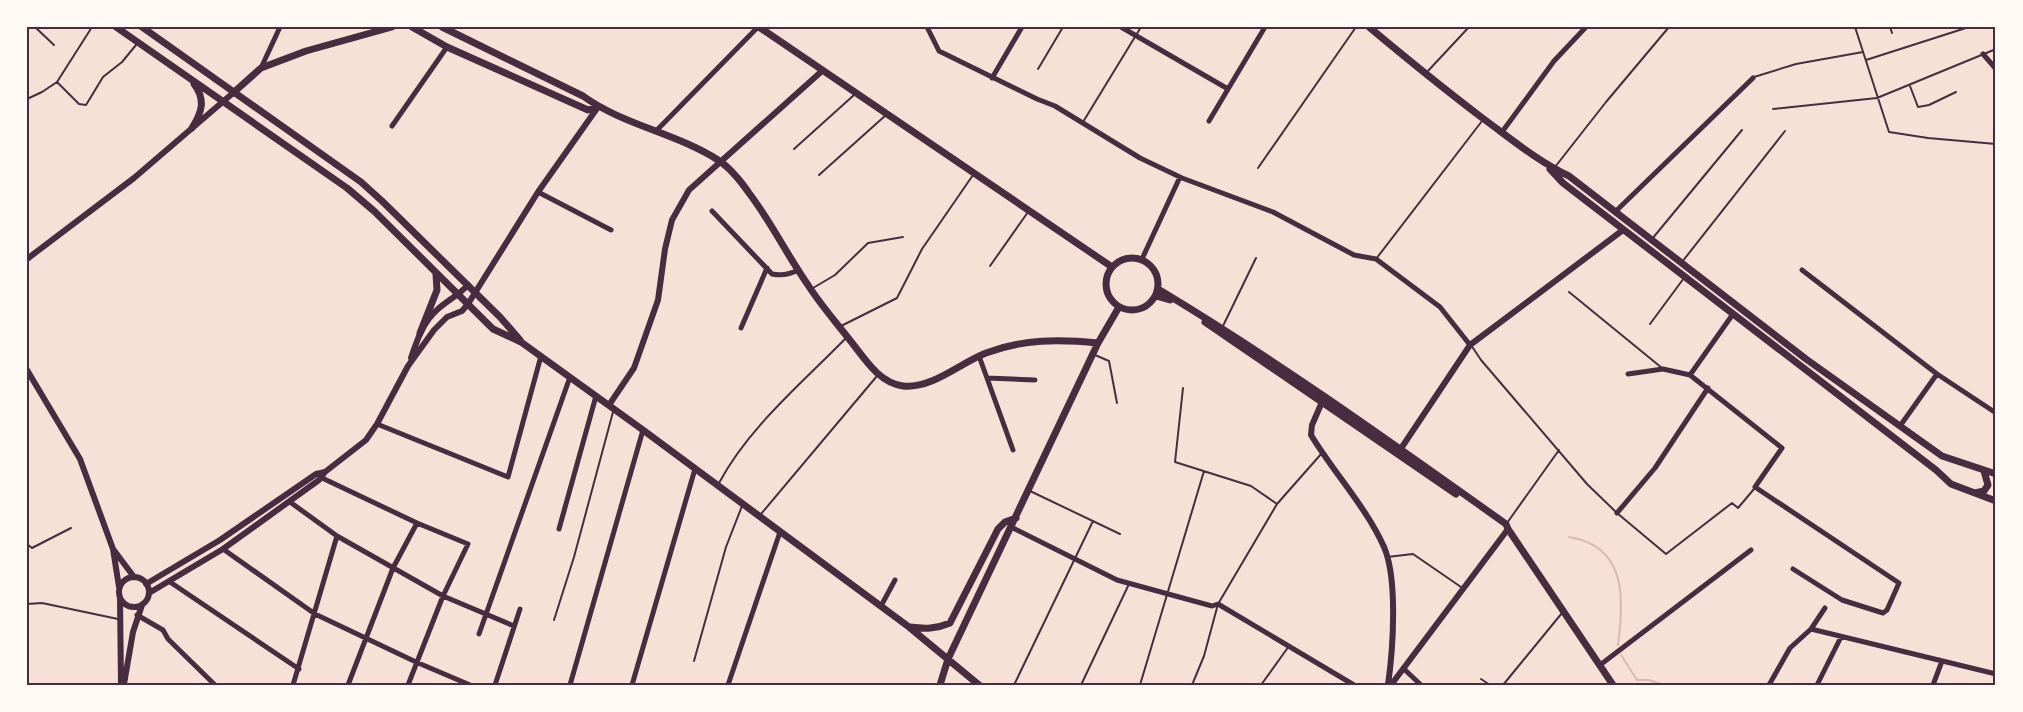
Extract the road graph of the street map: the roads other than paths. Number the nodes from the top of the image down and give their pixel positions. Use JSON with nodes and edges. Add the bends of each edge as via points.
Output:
{"nodes":[{"id":1,"x":35,"y":27,"type":"edge"},
{"id":2,"x":92,"y":27,"type":"edge"},
{"id":3,"x":116,"y":27,"type":"edge"},
{"id":4,"x":142,"y":27,"type":"edge"},
{"id":5,"x":280,"y":27,"type":"edge"},
{"id":6,"x":392,"y":27,"type":"edge"},
{"id":7,"x":412,"y":27,"type":"edge"},
{"id":8,"x":758,"y":27,"type":"edge"},
{"id":9,"x":1022,"y":27,"type":"edge"},
{"id":10,"x":1063,"y":27,"type":"edge"},
{"id":11,"x":1121,"y":27,"type":"edge"},
{"id":12,"x":1141,"y":27,"type":"edge"},
{"id":13,"x":1265,"y":27,"type":"edge"},
{"id":14,"x":1356,"y":27,"type":"edge"},
{"id":15,"x":1369,"y":27,"type":"edge"},
{"id":16,"x":1469,"y":27,"type":"edge"},
{"id":17,"x":1586,"y":27,"type":"edge"},
{"id":18,"x":1669,"y":27,"type":"edge"},
{"id":19,"x":1855,"y":27,"type":"edge"},
{"id":20,"x":1890,"y":27,"type":"edge"},
{"id":21,"x":1969,"y":27,"type":"edge"},
{"id":22,"x":444,"y":28,"type":"edge"},
{"id":23,"x":930,"y":29,"type":"edge"},
{"id":24,"x":1892,"y":33,"type":"dead end"},
{"id":25,"x":1136,"y":35,"type":"junction"},
{"id":26,"x":138,"y":42,"type":"junction"},
{"id":27,"x":438,"y":42,"type":"junction"},
{"id":28,"x":54,"y":45,"type":"dead end"},
{"id":29,"x":447,"y":47,"type":"junction"},
{"id":30,"x":1996,"y":49,"type":"edge"},
{"id":31,"x":1863,"y":52,"type":"junction"},
{"id":32,"x":1983,"y":54,"type":"junction"},
{"id":33,"x":1865,"y":61,"type":"junction"},
{"id":34,"x":261,"y":68,"type":"junction"},
{"id":35,"x":1038,"y":69,"type":"dead end"},
{"id":36,"x":1996,"y":69,"type":"edge"},
{"id":37,"x":822,"y":71,"type":"junction"},
{"id":38,"x":1425,"y":74,"type":"junction"},
{"id":39,"x":993,"y":78,"type":"junction"},
{"id":40,"x":1753,"y":78,"type":"joint"},
{"id":41,"x":57,"y":82,"type":"junction"},
{"id":42,"x":193,"y":82,"type":"junction"},
{"id":43,"x":1910,"y":85,"type":"junction"},
{"id":44,"x":1228,"y":89,"type":"junction"},
{"id":45,"x":233,"y":90,"type":"junction"},
{"id":46,"x":1956,"y":92,"type":"dead end"},
{"id":47,"x":856,"y":93,"type":"junction"},
{"id":48,"x":1877,"y":98,"type":"junction"},
{"id":49,"x":27,"y":99,"type":"edge"},
{"id":50,"x":223,"y":102,"type":"junction"},
{"id":51,"x":598,"y":107,"type":"junction"},
{"id":52,"x":1773,"y":109,"type":"dead end"},
{"id":53,"x":887,"y":114,"type":"junction"},
{"id":54,"x":1484,"y":118,"type":"junction"},
{"id":55,"x":1209,"y":121,"type":"dead end"},
{"id":56,"x":1083,"y":122,"type":"junction"},
{"id":57,"x":392,"y":126,"type":"dead end"},
{"id":58,"x":192,"y":128,"type":"junction"},
{"id":59,"x":657,"y":130,"type":"junction"},
{"id":60,"x":1742,"y":130,"type":"dead end"},
{"id":61,"x":1785,"y":131,"type":"dead end"},
{"id":62,"x":1502,"y":132,"type":"junction"},
{"id":63,"x":1996,"y":144,"type":"edge"},
{"id":64,"x":794,"y":149,"type":"dead end"},
{"id":65,"x":720,"y":161,"type":"junction"},
{"id":66,"x":1550,"y":167,"type":"junction"},
{"id":67,"x":1258,"y":168,"type":"dead end"},
{"id":68,"x":974,"y":173,"type":"junction"},
{"id":69,"x":819,"y":175,"type":"dead end"},
{"id":70,"x":1179,"y":177,"type":"junction"},
{"id":71,"x":538,"y":192,"type":"junction"},
{"id":72,"x":382,"y":201,"type":"junction"},
{"id":73,"x":374,"y":211,"type":"junction"},
{"id":74,"x":712,"y":211,"type":"dead end"},
{"id":75,"x":1029,"y":211,"type":"junction"},
{"id":76,"x":1615,"y":212,"type":"junction"},
{"id":77,"x":1623,"y":230,"type":"junction"},
{"id":78,"x":611,"y":231,"type":"dead end"},
{"id":79,"x":903,"y":237,"type":"dead end"},
{"id":80,"x":1652,"y":239,"type":"junction"},
{"id":81,"x":1256,"y":258,"type":"dead end"},
{"id":82,"x":27,"y":259,"type":"edge"},
{"id":83,"x":1376,"y":259,"type":"junction"},
{"id":84,"x":1142,"y":260,"type":"junction"},
{"id":85,"x":1682,"y":262,"type":"junction"},
{"id":86,"x":990,"y":266,"type":"dead end"},
{"id":87,"x":1112,"y":267,"type":"junction"},
{"id":88,"x":767,"y":268,"type":"junction"},
{"id":89,"x":798,"y":270,"type":"junction"},
{"id":90,"x":1802,"y":270,"type":"dead end"},
{"id":91,"x":436,"y":274,"type":"junction"},
{"id":92,"x":1685,"y":277,"type":"junction"},
{"id":93,"x":468,"y":285,"type":"junction"},
{"id":94,"x":811,"y":290,"type":"junction"},
{"id":95,"x":1157,"y":292,"type":"junction"},
{"id":96,"x":1569,"y":292,"type":"dead end"},
{"id":97,"x":475,"y":293,"type":"junction"},
{"id":98,"x":459,"y":295,"type":"junction"},
{"id":99,"x":468,"y":304,"type":"junction"},
{"id":100,"x":1119,"y":307,"type":"junction"},
{"id":101,"x":1733,"y":314,"type":"junction"},
{"id":102,"x":1650,"y":324,"type":"dead end"},
{"id":103,"x":839,"y":327,"type":"junction"},
{"id":104,"x":741,"y":328,"type":"dead end"},
{"id":105,"x":1222,"y":328,"type":"junction"},
{"id":106,"x":420,"y":333,"type":"junction"},
{"id":107,"x":848,"y":337,"type":"junction"},
{"id":108,"x":521,"y":342,"type":"junction"},
{"id":109,"x":1098,"y":343,"type":"junction"},
{"id":110,"x":1470,"y":345,"type":"junction"},
{"id":111,"x":1093,"y":354,"type":"junction"},
{"id":112,"x":541,"y":356,"type":"junction"},
{"id":113,"x":979,"y":356,"type":"junction"},
{"id":114,"x":408,"y":366,"type":"junction"},
{"id":115,"x":1663,"y":369,"type":"junction"},
{"id":116,"x":27,"y":370,"type":"edge"},
{"id":117,"x":879,"y":374,"type":"junction"},
{"id":118,"x":1628,"y":374,"type":"dead end"},
{"id":119,"x":1937,"y":374,"type":"junction"},
{"id":120,"x":1690,"y":375,"type":"junction"},
{"id":121,"x":570,"y":377,"type":"junction"},
{"id":122,"x":987,"y":378,"type":"junction"},
{"id":123,"x":1035,"y":380,"type":"dead end"},
{"id":124,"x":1184,"y":388,"type":"dead end"},
{"id":125,"x":1708,"y":388,"type":"junction"},
{"id":126,"x":596,"y":396,"type":"junction"},
{"id":127,"x":1322,"y":402,"type":"junction"},
{"id":128,"x":1117,"y":403,"type":"dead end"},
{"id":129,"x":612,"y":407,"type":"junction"},
{"id":130,"x":1996,"y":413,"type":"edge"},
{"id":131,"x":377,"y":424,"type":"junction"},
{"id":132,"x":1900,"y":426,"type":"junction"},
{"id":133,"x":643,"y":430,"type":"junction"},
{"id":134,"x":1013,"y":450,"type":"dead end"},
{"id":135,"x":1559,"y":450,"type":"junction"},
{"id":136,"x":1399,"y":451,"type":"junction"},
{"id":137,"x":1322,"y":453,"type":"junction"},
{"id":138,"x":695,"y":470,"type":"junction"},
{"id":139,"x":1204,"y":471,"type":"junction"},
{"id":140,"x":1984,"y":471,"type":"junction"},
{"id":141,"x":1996,"y":474,"type":"edge"},
{"id":142,"x":321,"y":475,"type":"junction"},
{"id":143,"x":717,"y":485,"type":"junction"},
{"id":144,"x":1755,"y":487,"type":"junction"},
{"id":145,"x":1029,"y":490,"type":"junction"},
{"id":146,"x":1975,"y":493,"type":"junction"},
{"id":147,"x":1996,"y":501,"type":"edge"},
{"id":148,"x":290,"y":502,"type":"junction"},
{"id":149,"x":743,"y":503,"type":"junction"},
{"id":150,"x":1277,"y":504,"type":"junction"},
{"id":151,"x":1617,"y":513,"type":"junction"},
{"id":152,"x":760,"y":516,"type":"junction"},
{"id":153,"x":1016,"y":518,"type":"junction"},
{"id":154,"x":1093,"y":521,"type":"junction"},
{"id":155,"x":417,"y":523,"type":"junction"},
{"id":156,"x":1507,"y":526,"type":"junction"},
{"id":157,"x":1011,"y":527,"type":"junction"},
{"id":158,"x":71,"y":528,"type":"dead end"},
{"id":159,"x":559,"y":529,"type":"dead end"},
{"id":160,"x":780,"y":532,"type":"junction"},
{"id":161,"x":1120,"y":534,"type":"dead end"},
{"id":162,"x":337,"y":536,"type":"junction"},
{"id":163,"x":27,"y":544,"type":"edge"},
{"id":164,"x":113,"y":549,"type":"junction"},
{"id":165,"x":223,"y":549,"type":"junction"},
{"id":166,"x":1751,"y":550,"type":"dead end"},
{"id":167,"x":1387,"y":557,"type":"junction"},
{"id":168,"x":1075,"y":559,"type":"junction"},
{"id":169,"x":393,"y":568,"type":"junction"},
{"id":170,"x":1793,"y":569,"type":"dead end"},
{"id":171,"x":134,"y":577,"type":"junction"},
{"id":172,"x":895,"y":580,"type":"dead end"},
{"id":173,"x":170,"y":582,"type":"junction"},
{"id":174,"x":146,"y":584,"type":"junction"},
{"id":175,"x":1129,"y":584,"type":"junction"},
{"id":176,"x":119,"y":588,"type":"junction"},
{"id":177,"x":1463,"y":589,"type":"junction"},
{"id":178,"x":149,"y":593,"type":"junction"},
{"id":179,"x":1167,"y":594,"type":"junction"},
{"id":180,"x":443,"y":596,"type":"junction"},
{"id":181,"x":120,"y":598,"type":"junction"},
{"id":182,"x":27,"y":604,"type":"edge"},
{"id":183,"x":1218,"y":604,"type":"junction"},
{"id":184,"x":142,"y":605,"type":"junction"},
{"id":185,"x":881,"y":606,"type":"junction"},
{"id":186,"x":1825,"y":608,"type":"dead end"},
{"id":187,"x":520,"y":609,"type":"dead end"},
{"id":188,"x":1563,"y":611,"type":"junction"},
{"id":189,"x":315,"y":614,"type":"junction"},
{"id":190,"x":486,"y":614,"type":"junction"},
{"id":191,"x":137,"y":615,"type":"junction"},
{"id":192,"x":120,"y":620,"type":"junction"},
{"id":193,"x":554,"y":620,"type":"dead end"},
{"id":194,"x":514,"y":626,"type":"junction"},
{"id":195,"x":909,"y":627,"type":"junction"},
{"id":196,"x":1811,"y":629,"type":"junction"},
{"id":197,"x":479,"y":634,"type":"dead end"},
{"id":198,"x":1841,"y":637,"type":"junction"},
{"id":199,"x":366,"y":639,"type":"junction"},
{"id":200,"x":1288,"y":646,"type":"junction"},
{"id":201,"x":948,"y":659,"type":"junction"},
{"id":202,"x":693,"y":661,"type":"dead end"},
{"id":203,"x":1942,"y":661,"type":"junction"},
{"id":204,"x":416,"y":662,"type":"junction"},
{"id":205,"x":1599,"y":665,"type":"junction"},
{"id":206,"x":299,"y":669,"type":"junction"},
{"id":207,"x":1404,"y":669,"type":"junction"},
{"id":208,"x":1996,"y":674,"type":"edge"},
{"id":209,"x":1481,"y":678,"type":"dead end"},
{"id":210,"x":1611,"y":684,"type":"edge"},
{"id":211,"x":123,"y":685,"type":"edge"},
{"id":212,"x":215,"y":685,"type":"edge"},
{"id":213,"x":293,"y":685,"type":"edge"},
{"id":214,"x":348,"y":685,"type":"edge"},
{"id":215,"x":408,"y":685,"type":"edge"},
{"id":216,"x":470,"y":685,"type":"edge"},
{"id":217,"x":495,"y":685,"type":"edge"},
{"id":218,"x":570,"y":685,"type":"edge"},
{"id":219,"x":632,"y":685,"type":"edge"},
{"id":220,"x":728,"y":685,"type":"edge"},
{"id":221,"x":940,"y":685,"type":"edge"},
{"id":222,"x":979,"y":685,"type":"edge"},
{"id":223,"x":1014,"y":685,"type":"edge"},
{"id":224,"x":1081,"y":685,"type":"edge"},
{"id":225,"x":1140,"y":685,"type":"edge"},
{"id":226,"x":1192,"y":685,"type":"edge"},
{"id":227,"x":1261,"y":685,"type":"edge"},
{"id":228,"x":1354,"y":685,"type":"edge"},
{"id":229,"x":1390,"y":685,"type":"edge"},
{"id":230,"x":1421,"y":685,"type":"edge"},
{"id":231,"x":1490,"y":685,"type":"edge"},
{"id":232,"x":1503,"y":685,"type":"edge"},
{"id":233,"x":1769,"y":685,"type":"edge"},
{"id":234,"x":1817,"y":685,"type":"edge"},
{"id":235,"x":1933,"y":685,"type":"edge"}],
"edges":[{"from":1,"to":28,"type":"lane"},
{"from":2,"to":41,"type":"lane"},
{"from":3,"to":26,"type":"main road"},
{"from":4,"to":45,"type":"main road"},
{"from":5,"to":34,"type":"street"},
{"from":6,"to":34,"type":"main road"},
{"from":7,"to":27,"type":"main road"},
{"from":8,"to":37,"type":"main road"},
{"from":8,"to":59,"type":"street"},
{"from":9,"to":39,"type":"street"},
{"from":10,"to":35,"type":"lane"},
{"from":11,"to":25,"type":"street"},
{"from":12,"to":25,"type":"lane"},
{"from":13,"to":44,"type":"street"},
{"from":14,"to":67,"type":"lane"},
{"from":15,"to":38,"type":"main road"},
{"from":16,"to":38,"type":"lane"},
{"from":17,"to":62,"type":"street","via":[[1554,61]]},
{"from":18,"to":66,"type":"lane"},
{"from":19,"to":31,"type":"lane"},
{"from":20,"to":24,"type":"lane"},
{"from":21,"to":33,"type":"lane"},
{"from":22,"to":27,"type":"main road","via":[[438,33]]},
{"from":22,"to":51,"type":"main road"},
{"from":23,"to":39,"type":"street","via":[[939,51]]},
{"from":25,"to":44,"type":"street"},
{"from":25,"to":56,"type":"lane"},
{"from":26,"to":41,"type":"lane","via":[[103,77],[86,105],[79,104]]},
{"from":26,"to":42,"type":"main road"},
{"from":27,"to":29,"type":"main road"},
{"from":29,"to":51,"type":"main road","via":[[588,110]]},
{"from":29,"to":57,"type":"street"},
{"from":30,"to":32,"type":"lane"},
{"from":31,"to":33,"type":"lane"},
{"from":31,"to":40,"type":"lane","via":[[1796,64]]},
{"from":32,"to":36,"type":"street"},
{"from":32,"to":43,"type":"lane"},
{"from":33,"to":48,"type":"lane"},
{"from":34,"to":45,"type":"main road"},
{"from":37,"to":47,"type":"main road"},
{"from":37,"to":65,"type":"street"},
{"from":38,"to":54,"type":"main road"},
{"from":39,"to":56,"type":"street"},
{"from":40,"to":76,"type":"street"},
{"from":41,"to":49,"type":"lane"},
{"from":42,"to":50,"type":"main road"},
{"from":42,"to":58,"type":"main road","via":[[202,106]]},
{"from":43,"to":46,"type":"lane","via":[[1918,107]]},
{"from":43,"to":48,"type":"lane"},
{"from":44,"to":55,"type":"street"},
{"from":45,"to":50,"type":"street"},
{"from":45,"to":72,"type":"main road"},
{"from":47,"to":53,"type":"main road"},
{"from":47,"to":64,"type":"lane"},
{"from":48,"to":52,"type":"lane"},
{"from":48,"to":63,"type":"lane","via":[[1889,132]]},
{"from":50,"to":58,"type":"street"},
{"from":50,"to":73,"type":"main road"},
{"from":51,"to":59,"type":"main road"},
{"from":51,"to":71,"type":"street"},
{"from":53,"to":68,"type":"main road"},
{"from":53,"to":69,"type":"lane"},
{"from":54,"to":62,"type":"main road"},
{"from":54,"to":83,"type":"lane"},
{"from":56,"to":70,"type":"street"},
{"from":58,"to":82,"type":"street","via":[[134,178]]},
{"from":59,"to":65,"type":"main road"},
{"from":60,"to":80,"type":"lane"},
{"from":61,"to":85,"type":"lane"},
{"from":62,"to":66,"type":"main road"},
{"from":65,"to":89,"type":"main road","via":[[749,192]]},
{"from":65,"to":129,"type":"street","via":[[690,190],[672,220],[658,300],[634,368]]},
{"from":66,"to":76,"type":"main road","via":[[1569,176]]},
{"from":66,"to":77,"type":"main road","via":[[1563,183]]},
{"from":68,"to":75,"type":"main road"},
{"from":68,"to":103,"type":"lane","via":[[922,249],[897,298]]},
{"from":70,"to":83,"type":"street","via":[[1273,212],[1354,255]]},
{"from":70,"to":84,"type":"street"},
{"from":71,"to":78,"type":"street"},
{"from":71,"to":97,"type":"street"},
{"from":72,"to":73,"type":"main road"},
{"from":72,"to":93,"type":"main road"},
{"from":73,"to":91,"type":"main road"},
{"from":74,"to":88,"type":"street"},
{"from":75,"to":86,"type":"lane"},
{"from":75,"to":87,"type":"main road"},
{"from":76,"to":80,"type":"main road"},
{"from":77,"to":92,"type":"main road"},
{"from":77,"to":110,"type":"street"},
{"from":79,"to":94,"type":"lane","via":[[868,243],[835,275]]},
{"from":80,"to":85,"type":"main road"},
{"from":81,"to":105,"type":"lane"},
{"from":83,"to":110,"type":"street","via":[[1440,307]]},
{"from":84,"to":87,"type":"main road","via":[[1126,258]]},
{"from":84,"to":95,"type":"main road","via":[[1154,268]]},
{"from":85,"to":132,"type":"main road"},
{"from":87,"to":100,"type":"main road","via":[[1106,289]]},
{"from":88,"to":89,"type":"street","via":[[781,276]]},
{"from":88,"to":104,"type":"street"},
{"from":89,"to":94,"type":"main road"},
{"from":90,"to":119,"type":"street"},
{"from":91,"to":98,"type":"main road"},
{"from":91,"to":106,"type":"main road","via":[[437,290]]},
{"from":92,"to":101,"type":"main road"},
{"from":92,"to":102,"type":"lane"},
{"from":93,"to":97,"type":"main road"},
{"from":93,"to":98,"type":"street"},
{"from":94,"to":103,"type":"main road"},
{"from":95,"to":100,"type":"main road","via":[[1144,308]]},
{"from":95,"to":105,"type":"main road"},
{"from":95,"to":127,"type":"main road"},
{"from":96,"to":115,"type":"lane"},
{"from":97,"to":99,"type":"street"},
{"from":97,"to":108,"type":"main road"},
{"from":98,"to":99,"type":"main road"},
{"from":98,"to":106,"type":"street","via":[[434,312]]},
{"from":99,"to":108,"type":"main road","via":[[493,329]]},
{"from":99,"to":114,"type":"street","via":[[440,324]]},
{"from":100,"to":109,"type":"main road"},
{"from":101,"to":120,"type":"street"},
{"from":101,"to":146,"type":"main road","via":[[1951,484]]},
{"from":103,"to":107,"type":"main road"},
{"from":105,"to":136,"type":"main road"},
{"from":106,"to":114,"type":"street"},
{"from":107,"to":117,"type":"main road"},
{"from":107,"to":143,"type":"lane","via":[[758,428],[729,463]]},
{"from":108,"to":112,"type":"main road"},
{"from":109,"to":111,"type":"main road"},
{"from":109,"to":113,"type":"main road","via":[[1053,339]]},
{"from":110,"to":135,"type":"lane"},
{"from":110,"to":136,"type":"street"},
{"from":111,"to":128,"type":"lane","via":[[1109,362]]},
{"from":111,"to":145,"type":"main road"},
{"from":112,"to":121,"type":"main road"},
{"from":112,"to":131,"type":"street","via":[[508,477]]},
{"from":113,"to":117,"type":"main road","via":[[933,380],[912,386],[900,386]]},
{"from":113,"to":122,"type":"street"},
{"from":114,"to":131,"type":"street"},
{"from":115,"to":118,"type":"street"},
{"from":115,"to":120,"type":"street"},
{"from":116,"to":164,"type":"street","via":[[80,459]]},
{"from":117,"to":152,"type":"lane"},
{"from":119,"to":130,"type":"street"},
{"from":119,"to":132,"type":"street"},
{"from":120,"to":125,"type":"street"},
{"from":121,"to":126,"type":"main road"},
{"from":121,"to":190,"type":"street"},
{"from":122,"to":123,"type":"street"},
{"from":122,"to":134,"type":"street"},
{"from":124,"to":139,"type":"lane","via":[[1175,462]]},
{"from":125,"to":144,"type":"street","via":[[1782,448]]},
{"from":125,"to":151,"type":"street","via":[[1655,468]]},
{"from":126,"to":129,"type":"main road"},
{"from":126,"to":159,"type":"street"},
{"from":127,"to":136,"type":"main road"},
{"from":127,"to":137,"type":"street","via":[[1311,435]]},
{"from":129,"to":133,"type":"main road"},
{"from":129,"to":193,"type":"lane"},
{"from":131,"to":142,"type":"street","via":[[359,447]]},
{"from":132,"to":140,"type":"main road","via":[[1942,456]]},
{"from":133,"to":138,"type":"main road"},
{"from":133,"to":218,"type":"street"},
{"from":135,"to":151,"type":"lane"},
{"from":135,"to":156,"type":"lane"},
{"from":136,"to":156,"type":"main road"},
{"from":137,"to":150,"type":"lane"},
{"from":137,"to":167,"type":"street","via":[[1362,509]]},
{"from":138,"to":143,"type":"main road"},
{"from":138,"to":219,"type":"street"},
{"from":139,"to":150,"type":"lane","via":[[1251,486]]},
{"from":139,"to":179,"type":"lane"},
{"from":140,"to":141,"type":"main road"},
{"from":140,"to":146,"type":"main road","via":[[1988,485],[1984,491]]},
{"from":142,"to":148,"type":"street"},
{"from":142,"to":155,"type":"street"},
{"from":142,"to":174,"type":"street"},
{"from":143,"to":149,"type":"main road"},
{"from":144,"to":151,"type":"lane","via":[[1738,508],[1732,503],[1666,554]]},
{"from":144,"to":170,"type":"street","via":[[1899,583],[1883,613],[1842,600]]},
{"from":145,"to":153,"type":"main road"},
{"from":145,"to":154,"type":"lane"},
{"from":146,"to":147,"type":"main road"},
{"from":148,"to":162,"type":"street"},
{"from":148,"to":165,"type":"street"},
{"from":149,"to":152,"type":"main road"},
{"from":149,"to":202,"type":"lane"},
{"from":150,"to":183,"type":"lane"},
{"from":152,"to":160,"type":"main road"},
{"from":153,"to":157,"type":"main road"},
{"from":153,"to":195,"type":"main road","via":[[998,529],[950,623],[927,630]]},
{"from":154,"to":161,"type":"lane"},
{"from":154,"to":168,"type":"lane"},
{"from":155,"to":169,"type":"street"},
{"from":155,"to":180,"type":"street","via":[[468,544]]},
{"from":156,"to":177,"type":"street"},
{"from":156,"to":188,"type":"main road"},
{"from":157,"to":168,"type":"street"},
{"from":157,"to":201,"type":"main road"},
{"from":158,"to":163,"type":"lane","via":[[32,548]]},
{"from":160,"to":185,"type":"main road"},
{"from":160,"to":220,"type":"street"},
{"from":162,"to":169,"type":"street"},
{"from":162,"to":189,"type":"street"},
{"from":164,"to":171,"type":"street"},
{"from":164,"to":176,"type":"street"},
{"from":165,"to":173,"type":"street"},
{"from":165,"to":189,"type":"street"},
{"from":166,"to":205,"type":"street"},
{"from":167,"to":177,"type":"lane","via":[[1413,554]]},
{"from":167,"to":229,"type":"street","via":[[1393,615]]},
{"from":168,"to":175,"type":"street"},
{"from":168,"to":223,"type":"lane"},
{"from":169,"to":180,"type":"street"},
{"from":169,"to":199,"type":"street"},
{"from":171,"to":174,"type":"street"},
{"from":171,"to":176,"type":"street"},
{"from":172,"to":185,"type":"street"},
{"from":173,"to":178,"type":"street"},
{"from":173,"to":206,"type":"street"},
{"from":174,"to":178,"type":"street"},
{"from":175,"to":179,"type":"street"},
{"from":175,"to":224,"type":"lane"},
{"from":176,"to":181,"type":"street"},
{"from":177,"to":207,"type":"street"},
{"from":178,"to":184,"type":"street"},
{"from":179,"to":183,"type":"street","via":[[1212,606]]},
{"from":179,"to":225,"type":"lane"},
{"from":180,"to":190,"type":"street"},
{"from":180,"to":204,"type":"street"},
{"from":181,"to":184,"type":"street","via":[[132,607]]},
{"from":181,"to":192,"type":"street"},
{"from":182,"to":192,"type":"lane","via":[[42,603]]},
{"from":183,"to":200,"type":"street"},
{"from":183,"to":226,"type":"lane"},
{"from":184,"to":191,"type":"street"},
{"from":185,"to":195,"type":"main road"},
{"from":186,"to":196,"type":"street"},
{"from":187,"to":194,"type":"street"},
{"from":188,"to":205,"type":"main road"},
{"from":188,"to":232,"type":"lane"},
{"from":189,"to":199,"type":"street"},
{"from":189,"to":206,"type":"street"},
{"from":190,"to":194,"type":"street"},
{"from":190,"to":197,"type":"street"},
{"from":191,"to":211,"type":"street"},
{"from":191,"to":212,"type":"street","via":[[163,630]]},
{"from":192,"to":211,"type":"street"},
{"from":194,"to":217,"type":"street"},
{"from":195,"to":201,"type":"main road"},
{"from":196,"to":198,"type":"street"},
{"from":196,"to":233,"type":"street","via":[[1791,648]]},
{"from":198,"to":203,"type":"street"},
{"from":198,"to":234,"type":"street"},
{"from":199,"to":204,"type":"street"},
{"from":199,"to":214,"type":"street"},
{"from":200,"to":227,"type":"lane"},
{"from":200,"to":228,"type":"street"},
{"from":201,"to":221,"type":"main road"},
{"from":201,"to":222,"type":"main road"},
{"from":203,"to":208,"type":"street"},
{"from":203,"to":235,"type":"street"},
{"from":204,"to":215,"type":"street"},
{"from":204,"to":216,"type":"street"},
{"from":205,"to":210,"type":"main road"},
{"from":206,"to":213,"type":"street"},
{"from":207,"to":229,"type":"street"},
{"from":207,"to":230,"type":"street"},
{"from":209,"to":231,"type":"lane"}]}
